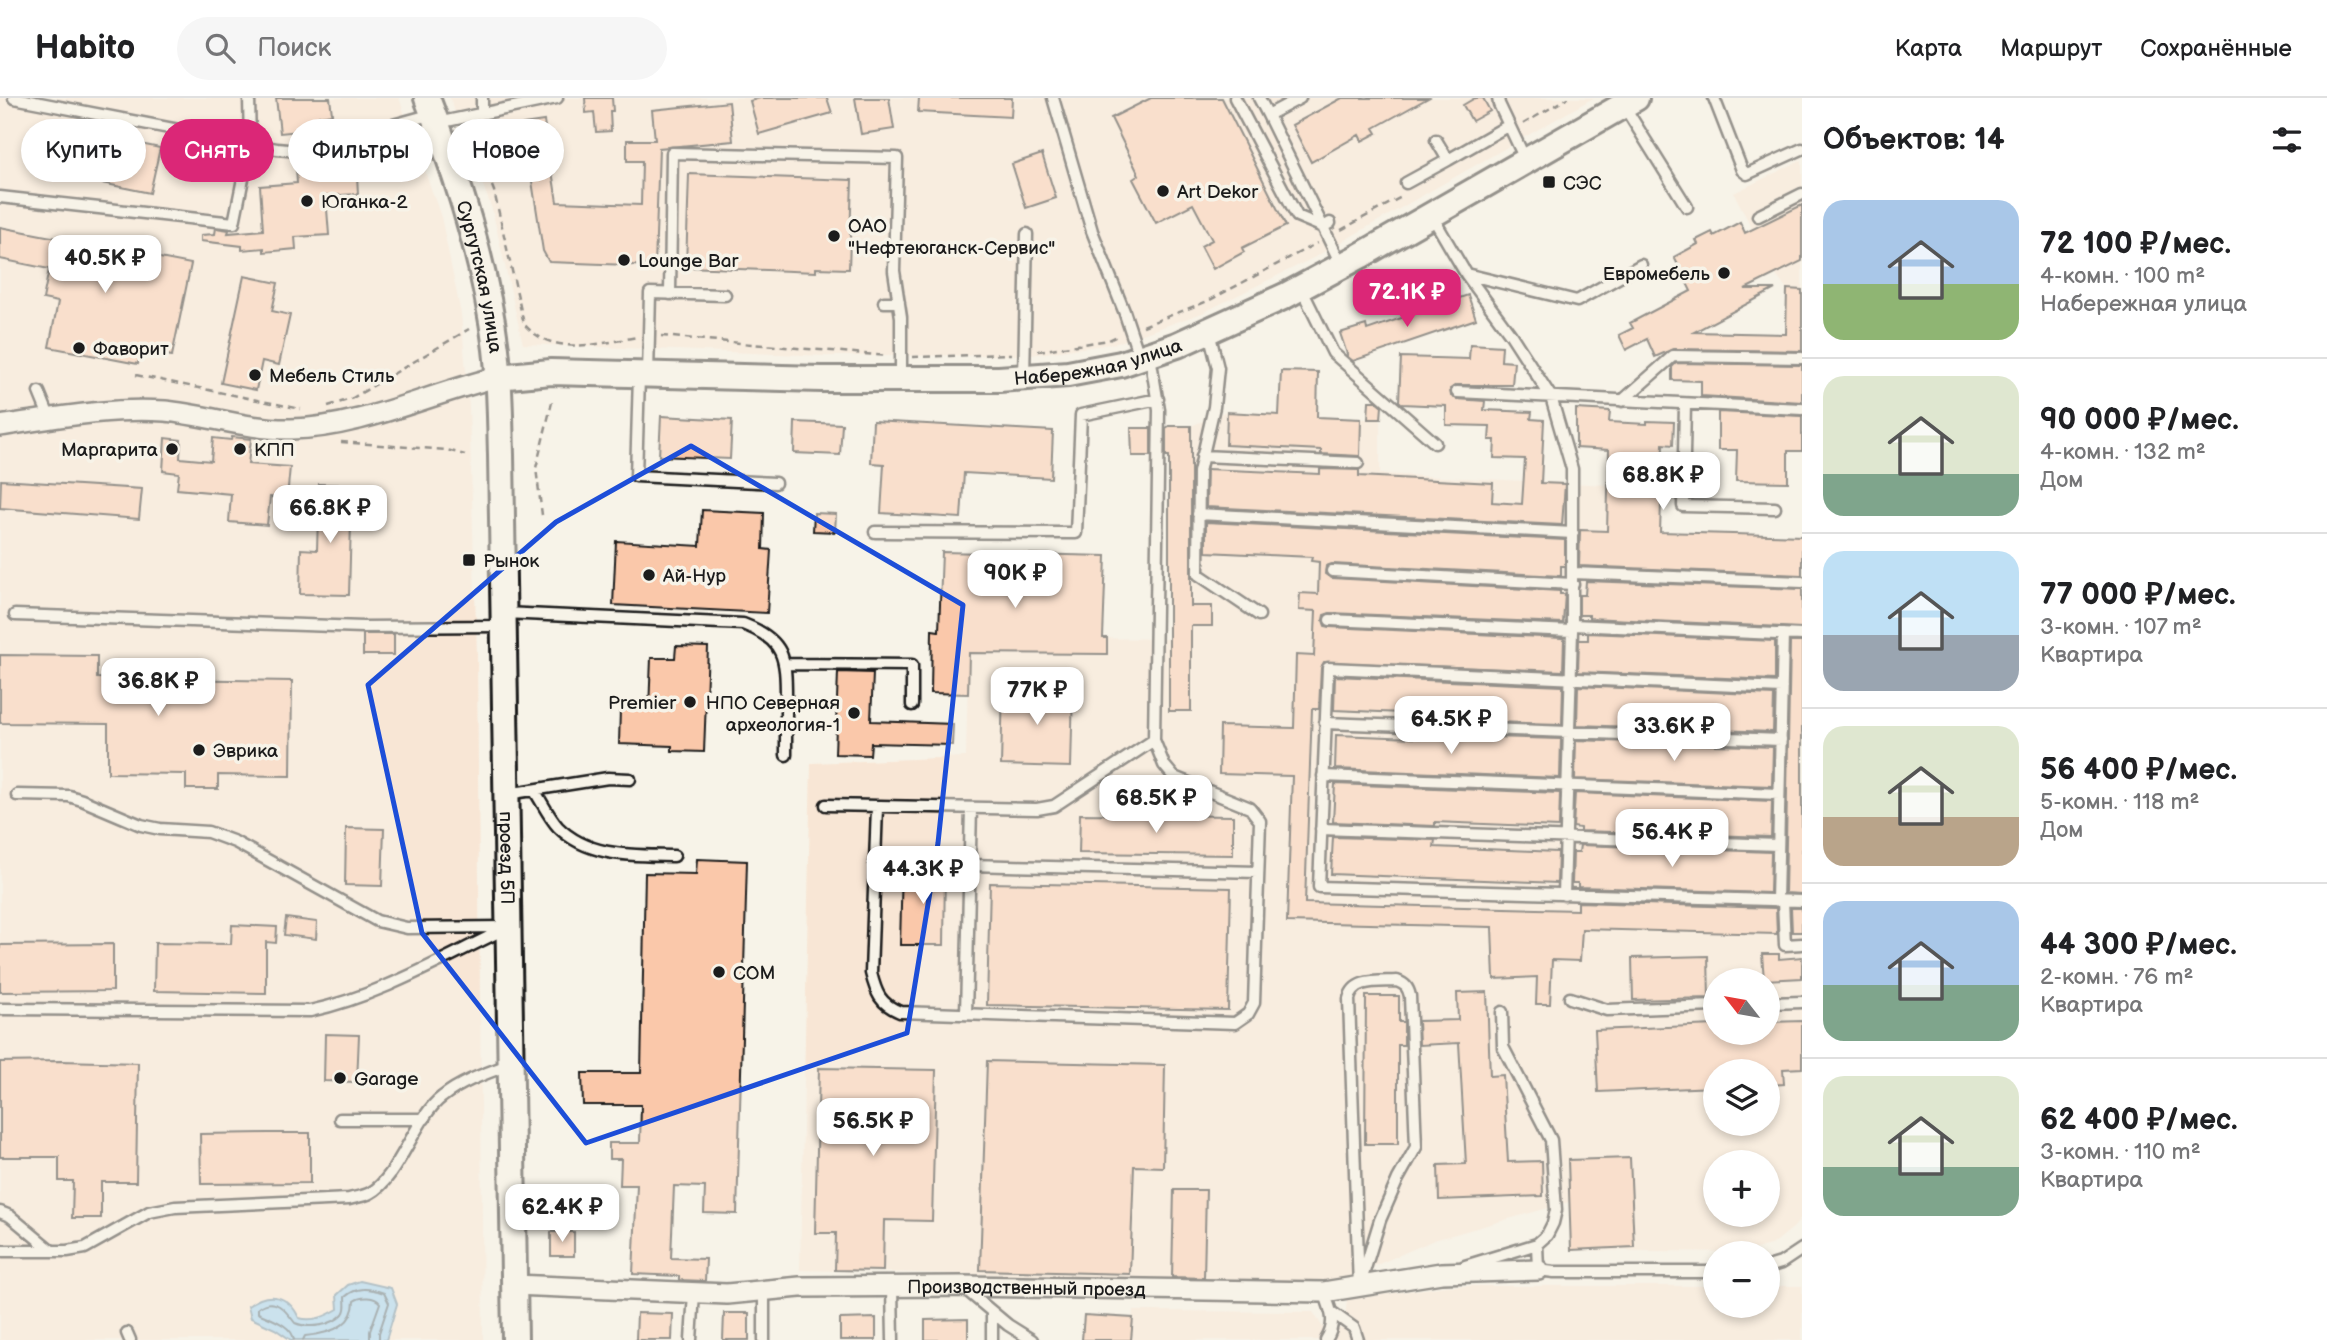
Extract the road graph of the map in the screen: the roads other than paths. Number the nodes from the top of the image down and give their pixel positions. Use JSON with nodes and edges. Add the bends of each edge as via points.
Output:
{"nodes":[{"id":1,"x":249,"y":98,"type":"edge"},
{"id":2,"x":482,"y":98,"type":"edge"},
{"id":3,"x":557,"y":98,"type":"edge"},
{"id":4,"x":1053,"y":98,"type":"edge"},
{"id":5,"x":1235,"y":98,"type":"edge"},
{"id":6,"x":1259,"y":98,"type":"edge"},
{"id":7,"x":1300,"y":98,"type":"edge"},
{"id":8,"x":1498,"y":98,"type":"edge"},
{"id":9,"x":1714,"y":98,"type":"edge"},
{"id":10,"x":20,"y":99,"type":"edge"},
{"id":11,"x":1630,"y":102,"type":"edge"},
{"id":12,"x":432,"y":112,"type":"edge"},
{"id":13,"x":482,"y":113,"type":"junction"},
{"id":14,"x":1268,"y":115,"type":"junction"},
{"id":15,"x":249,"y":119,"type":"edge"},
{"id":16,"x":160,"y":126,"type":"edge"},
{"id":17,"x":1510,"y":128,"type":"junction"},
{"id":18,"x":1436,"y":140,"type":"dead end"},
{"id":19,"x":274,"y":148,"type":"edge"},
{"id":20,"x":1802,"y":149,"type":"edge"},
{"id":21,"x":1448,"y":160,"type":"junction"},
{"id":22,"x":1527,"y":161,"type":"junction"},
{"id":23,"x":242,"y":182,"type":"edge"},
{"id":24,"x":1406,"y":183,"type":"dead end"},
{"id":25,"x":1802,"y":194,"type":"edge"},
{"id":26,"x":0,"y":197,"type":"edge"},
{"id":27,"x":1686,"y":207,"type":"dead end"},
{"id":28,"x":1432,"y":215,"type":"junction"},
{"id":29,"x":1758,"y":216,"type":"dead end"},
{"id":30,"x":1326,"y":225,"type":"junction"},
{"id":31,"x":1027,"y":234,"type":"dead end"},
{"id":32,"x":1641,"y":265,"type":"dead end"},
{"id":33,"x":1342,"y":266,"type":"junction"},
{"id":34,"x":1466,"y":274,"type":"junction"},
{"id":35,"x":1301,"y":287,"type":"junction"},
{"id":36,"x":670,"y":294,"type":"junction"},
{"id":37,"x":725,"y":295,"type":"dead end"},
{"id":38,"x":884,"y":302,"type":"dead end"},
{"id":39,"x":899,"y":302,"type":"junction"},
{"id":40,"x":1209,"y":332,"type":"junction"},
{"id":41,"x":1145,"y":357,"type":"junction"},
{"id":42,"x":1802,"y":358,"type":"edge"},
{"id":43,"x":901,"y":369,"type":"junction"},
{"id":44,"x":644,"y":376,"type":"junction"},
{"id":45,"x":498,"y":377,"type":"junction"},
{"id":46,"x":1024,"y":379,"type":"junction"},
{"id":47,"x":1457,"y":392,"type":"dead end"},
{"id":48,"x":39,"y":393,"type":"dead end"},
{"id":49,"x":1551,"y":397,"type":"junction"},
{"id":50,"x":1158,"y":399,"type":"junction"},
{"id":51,"x":1622,"y":401,"type":"junction"},
{"id":52,"x":1685,"y":404,"type":"junction"},
{"id":53,"x":1802,"y":409,"type":"edge"},
{"id":54,"x":50,"y":419,"type":"junction"},
{"id":55,"x":0,"y":426,"type":"edge"},
{"id":56,"x":1435,"y":443,"type":"dead end"},
{"id":57,"x":1202,"y":456,"type":"junction"},
{"id":58,"x":1358,"y":463,"type":"dead end"},
{"id":59,"x":775,"y":483,"type":"dead end"},
{"id":60,"x":1775,"y":508,"type":"dead end"},
{"id":61,"x":1198,"y":514,"type":"junction"},
{"id":62,"x":875,"y":532,"type":"dead end"},
{"id":63,"x":1573,"y":533,"type":"junction"},
{"id":64,"x":1332,"y":571,"type":"dead end"},
{"id":65,"x":1573,"y":579,"type":"junction"},
{"id":66,"x":1802,"y":582,"type":"edge"},
{"id":67,"x":15,"y":615,"type":"dead end"},
{"id":68,"x":1259,"y":615,"type":"dead end"},
{"id":69,"x":504,"y":619,"type":"junction"},
{"id":70,"x":1330,"y":620,"type":"dead end"},
{"id":71,"x":1572,"y":628,"type":"junction"},
{"id":72,"x":1783,"y":634,"type":"junction"},
{"id":73,"x":1802,"y":635,"type":"edge"},
{"id":74,"x":786,"y":664,"type":"junction"},
{"id":75,"x":1571,"y":679,"type":"junction"},
{"id":76,"x":1782,"y":688,"type":"junction"},
{"id":77,"x":912,"y":705,"type":"dead end"},
{"id":78,"x":1325,"y":723,"type":"junction"},
{"id":79,"x":1570,"y":732,"type":"junction"},
{"id":80,"x":1154,"y":740,"type":"junction"},
{"id":81,"x":1781,"y":740,"type":"junction"},
{"id":82,"x":786,"y":755,"type":"dead end"},
{"id":83,"x":1324,"y":776,"type":"junction"},
{"id":84,"x":630,"y":779,"type":"dead end"},
{"id":85,"x":1568,"y":785,"type":"junction"},
{"id":86,"x":534,"y":790,"type":"junction"},
{"id":87,"x":507,"y":794,"type":"junction"},
{"id":88,"x":1779,"y":794,"type":"junction"},
{"id":89,"x":17,"y":795,"type":"dead end"},
{"id":90,"x":825,"y":805,"type":"dead end"},
{"id":91,"x":877,"y":807,"type":"junction"},
{"id":92,"x":971,"y":808,"type":"junction"},
{"id":93,"x":1321,"y":829,"type":"junction"},
{"id":94,"x":1566,"y":839,"type":"junction"},
{"id":95,"x":1778,"y":845,"type":"junction"},
{"id":96,"x":674,"y":856,"type":"dead end"},
{"id":97,"x":969,"y":865,"type":"junction"},
{"id":98,"x":1258,"y":872,"type":"junction"},
{"id":99,"x":1564,"y":895,"type":"junction"},
{"id":100,"x":1780,"y":901,"type":"junction"},
{"id":101,"x":1802,"y":901,"type":"edge"},
{"id":102,"x":509,"y":927,"type":"junction"},
{"id":103,"x":1802,"y":944,"type":"edge"},
{"id":104,"x":1570,"y":998,"type":"dead end"},
{"id":105,"x":1802,"y":1002,"type":"edge"},
{"id":106,"x":1780,"y":1003,"type":"edge"},
{"id":107,"x":1703,"y":1006,"type":"edge"},
{"id":108,"x":0,"y":1009,"type":"edge"},
{"id":109,"x":1502,"y":1012,"type":"dead end"},
{"id":110,"x":966,"y":1014,"type":"junction"},
{"id":111,"x":512,"y":1064,"type":"junction"},
{"id":112,"x":340,"y":1119,"type":"dead end"},
{"id":113,"x":424,"y":1119,"type":"junction"},
{"id":114,"x":0,"y":1212,"type":"edge"},
{"id":115,"x":1537,"y":1244,"type":"junction"},
{"id":116,"x":0,"y":1251,"type":"edge"},
{"id":117,"x":53,"y":1251,"type":"junction"},
{"id":118,"x":1797,"y":1252,"type":"edge"},
{"id":119,"x":1802,"y":1263,"type":"edge"},
{"id":120,"x":1780,"y":1264,"type":"edge"},
{"id":121,"x":1538,"y":1270,"type":"junction"},
{"id":122,"x":1703,"y":1272,"type":"edge"},
{"id":123,"x":1441,"y":1273,"type":"junction"},
{"id":124,"x":514,"y":1285,"type":"junction"},
{"id":125,"x":961,"y":1286,"type":"junction"},
{"id":126,"x":892,"y":1287,"type":"junction"},
{"id":127,"x":1359,"y":1288,"type":"junction"},
{"id":128,"x":764,"y":1291,"type":"junction"},
{"id":129,"x":1324,"y":1292,"type":"junction"},
{"id":130,"x":694,"y":1293,"type":"junction"},
{"id":131,"x":992,"y":1312,"type":"junction"},
{"id":132,"x":1333,"y":1313,"type":"junction"},
{"id":133,"x":515,"y":1340,"type":"edge"},
{"id":134,"x":691,"y":1340,"type":"edge"},
{"id":135,"x":764,"y":1340,"type":"edge"},
{"id":136,"x":892,"y":1340,"type":"edge"},
{"id":137,"x":992,"y":1340,"type":"edge"},
{"id":138,"x":1032,"y":1340,"type":"edge"},
{"id":139,"x":1326,"y":1340,"type":"edge"},
{"id":140,"x":1358,"y":1340,"type":"edge"}],
"edges":[{"from":1,"to":15,"type":"lane"},
{"from":2,"to":13,"type":"lane"},
{"from":3,"to":13,"type":"lane"},
{"from":4,"to":41,"type":"lane","via":[[1091,231]]},
{"from":5,"to":30,"type":"lane","via":[[1297,216]]},
{"from":6,"to":14,"type":"lane"},
{"from":7,"to":14,"type":"lane"},
{"from":8,"to":17,"type":"lane"},
{"from":9,"to":20,"type":"lane","via":[[1747,174]]},
{"from":10,"to":16,"type":"lane"},
{"from":11,"to":22,"type":"street","name":"Набережная улица"},
{"from":11,"to":27,"type":"lane"},
{"from":12,"to":13,"type":"lane","via":[[465,117]]},
{"from":12,"to":19,"type":"lane","via":[[298,151]]},
{"from":12,"to":45,"type":"street","name":"Сургутская улица","via":[[476,245]]},
{"from":14,"to":30,"type":"lane"},
{"from":17,"to":21,"type":"lane"},
{"from":17,"to":22,"type":"lane"},
{"from":18,"to":21,"type":"lane"},
{"from":21,"to":24,"type":"lane"},
{"from":22,"to":28,"type":"street","name":"Набережная улица"},
{"from":23,"to":26,"type":"lane","via":[[234,223]]},
{"from":25,"to":29,"type":"lane"},
{"from":28,"to":33,"type":"street","name":"Набережная улица"},
{"from":28,"to":34,"type":"lane"},
{"from":30,"to":33,"type":"lane"},
{"from":31,"to":46,"type":"lane"},
{"from":32,"to":34,"type":"lane","via":[[1577,301]]},
{"from":33,"to":35,"type":"street","name":"Набережная улица"},
{"from":34,"to":49,"type":"lane"},
{"from":35,"to":40,"type":"street","name":"Набережная улица"},
{"from":35,"to":56,"type":"lane","via":[[1333,353]]},
{"from":36,"to":37,"type":"lane"},
{"from":36,"to":39,"type":"lane","via":[[672,153],[897,158],[894,271]]},
{"from":36,"to":44,"type":"lane","via":[[650,293]]},
{"from":38,"to":39,"type":"lane"},
{"from":39,"to":43,"type":"lane"},
{"from":40,"to":41,"type":"street","name":"Набережная улица"},
{"from":40,"to":57,"type":"lane","via":[[1218,368]]},
{"from":41,"to":46,"type":"street","name":"Набережная улица"},
{"from":41,"to":50,"type":"lane"},
{"from":42,"to":51,"type":"lane","via":[[1673,356]]},
{"from":43,"to":44,"type":"street","name":"Набережная улица"},
{"from":43,"to":46,"type":"street","name":"Набережная улица"},
{"from":44,"to":45,"type":"street","name":"Набережная улица","via":[[551,372]]},
{"from":44,"to":59,"type":"lane","via":[[636,476]]},
{"from":45,"to":54,"type":"street","via":[[307,428],[265,428],[164,411]]},
{"from":45,"to":69,"type":"street","name":"проезд 5П"},
{"from":47,"to":49,"type":"lane"},
{"from":48,"to":54,"type":"lane"},
{"from":49,"to":51,"type":"lane"},
{"from":49,"to":63,"type":"lane","via":[[1572,469]]},
{"from":50,"to":62,"type":"lane","via":[[1081,415],[1076,533]]},
{"from":50,"to":80,"type":"lane"},
{"from":51,"to":52,"type":"lane"},
{"from":52,"to":53,"type":"lane"},
{"from":52,"to":60,"type":"lane","via":[[1683,506]]},
{"from":54,"to":55,"type":"street"},
{"from":57,"to":58,"type":"lane"},
{"from":57,"to":61,"type":"lane"},
{"from":61,"to":63,"type":"lane"},
{"from":61,"to":68,"type":"lane","via":[[1198,574]]},
{"from":63,"to":65,"type":"lane"},
{"from":64,"to":65,"type":"lane"},
{"from":65,"to":66,"type":"lane"},
{"from":65,"to":71,"type":"lane"},
{"from":67,"to":69,"type":"lane","via":[[363,627]]},
{"from":69,"to":74,"type":"lane","via":[[743,624],[762,631],[778,646]]},
{"from":69,"to":87,"type":"street","name":"проезд 5П"},
{"from":70,"to":71,"type":"lane"},
{"from":71,"to":72,"type":"lane"},
{"from":71,"to":75,"type":"lane"},
{"from":72,"to":73,"type":"lane"},
{"from":72,"to":76,"type":"lane"},
{"from":74,"to":77,"type":"lane","via":[[912,665]]},
{"from":74,"to":82,"type":"lane"},
{"from":75,"to":76,"type":"lane"},
{"from":75,"to":78,"type":"lane","via":[[1328,668]]},
{"from":75,"to":79,"type":"lane"},
{"from":76,"to":81,"type":"lane"},
{"from":78,"to":79,"type":"lane"},
{"from":78,"to":83,"type":"lane"},
{"from":79,"to":81,"type":"lane"},
{"from":79,"to":85,"type":"lane"},
{"from":80,"to":92,"type":"lane","via":[[1054,806]]},
{"from":80,"to":98,"type":"lane","via":[[1174,777],[1250,808],[1260,821]]},
{"from":81,"to":88,"type":"lane"},
{"from":83,"to":85,"type":"lane"},
{"from":83,"to":93,"type":"lane"},
{"from":84,"to":86,"type":"lane"},
{"from":85,"to":88,"type":"lane"},
{"from":85,"to":94,"type":"lane"},
{"from":86,"to":87,"type":"lane"},
{"from":86,"to":96,"type":"lane","via":[[558,827],[584,846],[614,854]]},
{"from":87,"to":102,"type":"street","name":"проезд 5П"},
{"from":88,"to":95,"type":"lane"},
{"from":89,"to":102,"type":"lane","via":[[69,796],[141,825],[217,835],[377,921],[407,928]]},
{"from":90,"to":91,"type":"lane"},
{"from":91,"to":92,"type":"lane"},
{"from":91,"to":110,"type":"lane","via":[[871,973],[875,991],[885,1006],[900,1012]]},
{"from":92,"to":97,"type":"lane"},
{"from":93,"to":94,"type":"lane"},
{"from":93,"to":99,"type":"lane","via":[[1320,887]]},
{"from":94,"to":95,"type":"lane"},
{"from":94,"to":99,"type":"lane"},
{"from":95,"to":100,"type":"lane"},
{"from":97,"to":98,"type":"lane"},
{"from":97,"to":110,"type":"lane"},
{"from":98,"to":110,"type":"lane","via":[[1254,1003],[1235,1023]]},
{"from":99,"to":100,"type":"lane"},
{"from":100,"to":101,"type":"lane"},
{"from":100,"to":103,"type":"lane","via":[[1785,945]]},
{"from":102,"to":108,"type":"lane","via":[[388,985],[310,1012]]},
{"from":102,"to":111,"type":"street","name":"проезд 5П"},
{"from":104,"to":107,"type":"lane","via":[[1607,1010]]},
{"from":105,"to":106,"type":"lane"},
{"from":109,"to":115,"type":"lane","via":[[1503,1047],[1551,1140],[1556,1210],[1547,1235]]},
{"from":111,"to":113,"type":"lane","via":[[471,1079],[441,1097]]},
{"from":111,"to":124,"type":"street","name":"проезд 5П"},
{"from":112,"to":113,"type":"lane"},
{"from":113,"to":117,"type":"lane","via":[[384,1181],[371,1193],[349,1199],[162,1209],[85,1248]]},
{"from":114,"to":117,"type":"lane"},
{"from":115,"to":121,"type":"lane"},
{"from":115,"to":123,"type":"lane"},
{"from":116,"to":117,"type":"lane"},
{"from":118,"to":119,"type":"lane"},
{"from":118,"to":120,"type":"lane"},
{"from":121,"to":122,"type":"lane"},
{"from":121,"to":123,"type":"street","name":"Производственный проезд"},
{"from":123,"to":127,"type":"street","name":"Производственный проезд"},
{"from":124,"to":130,"type":"street","name":"Производственный проезд"},
{"from":124,"to":133,"type":"street","name":"проезд 5П"},
{"from":125,"to":126,"type":"street","name":"Производственный проезд"},
{"from":125,"to":129,"type":"street","name":"Производственный проезд"},
{"from":125,"to":131,"type":"lane"},
{"from":126,"to":128,"type":"street","name":"Производственный проезд"},
{"from":126,"to":136,"type":"lane"},
{"from":127,"to":127,"type":"lane","via":[[1349,999],[1350,992],[1364,982],[1396,981],[1409,989],[1410,996],[1416,1147],[1380,1220]]},
{"from":127,"to":129,"type":"street","name":"Производственный проезд"},
{"from":128,"to":130,"type":"street","name":"Производственный проезд"},
{"from":128,"to":135,"type":"lane"},
{"from":129,"to":132,"type":"lane"},
{"from":130,"to":134,"type":"lane"},
{"from":131,"to":137,"type":"lane"},
{"from":131,"to":138,"type":"lane"},
{"from":132,"to":139,"type":"lane"},
{"from":132,"to":140,"type":"lane","via":[[1354,1328]]}]}
